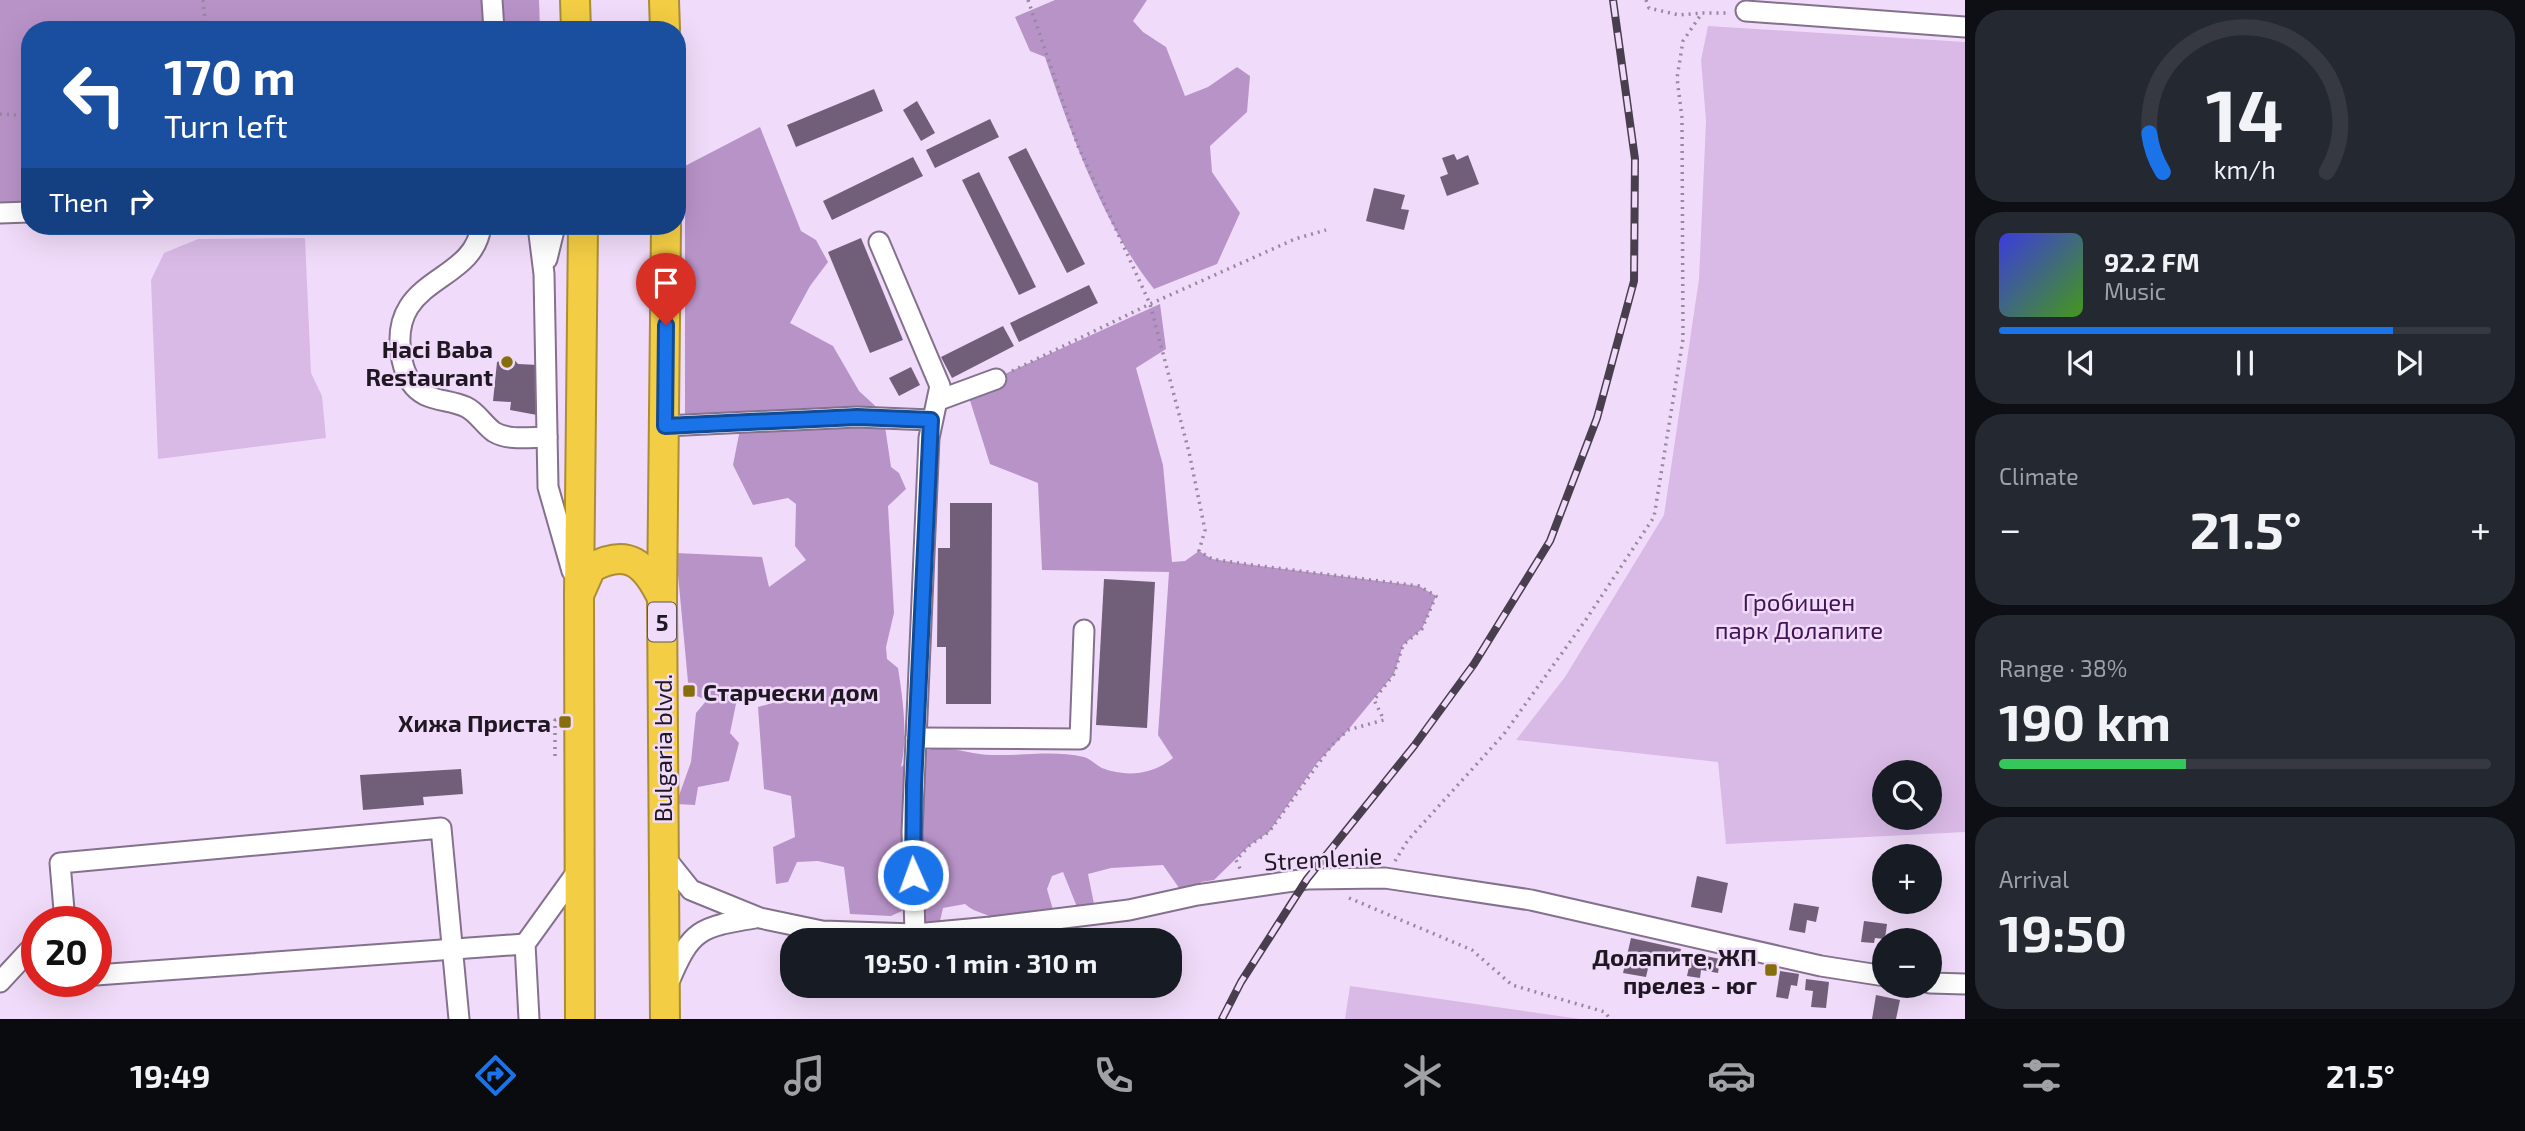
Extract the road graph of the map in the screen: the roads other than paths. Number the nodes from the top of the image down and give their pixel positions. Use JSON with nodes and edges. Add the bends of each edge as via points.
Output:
{"nodes":[{"id":1,"x":492,"y":0,"type":"edge"},
{"id":2,"x":575,"y":0,"type":"edge"},
{"id":3,"x":664,"y":0,"type":"edge"},
{"id":4,"x":1746,"y":10,"type":"road end"},
{"id":5,"x":493,"y":21,"type":"edge"},
{"id":6,"x":576,"y":21,"type":"edge"},
{"id":7,"x":665,"y":21,"type":"edge"},
{"id":8,"x":1965,"y":27,"type":"edge"},
{"id":9,"x":21,"y":212,"type":"edge"},
{"id":10,"x":0,"y":213,"type":"edge"},
{"id":11,"x":478,"y":235,"type":"edge"},
{"id":12,"x":539,"y":235,"type":"edge"},
{"id":13,"x":553,"y":235,"type":"edge"},
{"id":14,"x":583,"y":235,"type":"edge"},
{"id":15,"x":666,"y":235,"type":"edge"},
{"id":16,"x":880,"y":242,"type":"dead end"},
{"id":17,"x":544,"y":274,"type":"junction"},
{"id":18,"x":996,"y":379,"type":"road end"},
{"id":19,"x":939,"y":400,"type":"junction"},
{"id":20,"x":931,"y":420,"type":"junction"},
{"id":21,"x":665,"y":426,"type":"junction"},
{"id":22,"x":547,"y":437,"type":"junction"},
{"id":23,"x":579,"y":594,"type":"junction"},
{"id":24,"x":662,"y":598,"type":"junction"},
{"id":25,"x":1084,"y":630,"type":"dead end"},
{"id":26,"x":916,"y":738,"type":"junction"},
{"id":27,"x":663,"y":855,"type":"junction"},
{"id":28,"x":579,"y":869,"type":"junction"},
{"id":29,"x":61,"y":906,"type":"edge"},
{"id":30,"x":760,"y":918,"type":"junction"},
{"id":31,"x":804,"y":928,"type":"edge"},
{"id":32,"x":915,"y":928,"type":"edge"},
{"id":33,"x":966,"y":928,"type":"edge"},
{"id":34,"x":525,"y":944,"type":"junction"},
{"id":35,"x":454,"y":949,"type":"junction"},
{"id":36,"x":21,"y":959,"type":"edge"},
{"id":37,"x":112,"y":974,"type":"edge"},
{"id":38,"x":1872,"y":974,"type":"edge"},
{"id":39,"x":0,"y":982,"type":"edge"},
{"id":40,"x":1942,"y":983,"type":"edge"},
{"id":41,"x":1965,"y":984,"type":"edge"},
{"id":42,"x":665,"y":1006,"type":"edge"},
{"id":43,"x":459,"y":1019,"type":"edge"},
{"id":44,"x":529,"y":1019,"type":"edge"},
{"id":45,"x":580,"y":1019,"type":"edge"}],
"edges":[{"from":1,"to":5,"type":"street"},
{"from":2,"to":6,"type":"highway"},
{"from":3,"to":7,"type":"highway"},
{"from":4,"to":8,"type":"street"},
{"from":9,"to":10,"type":"street"},
{"from":11,"to":22,"type":"street","via":[[472,250],[413,299],[401,322],[405,375],[422,394],[466,407],[494,432]]},
{"from":12,"to":17,"type":"street"},
{"from":13,"to":17,"type":"street"},
{"from":14,"to":23,"type":"highway"},
{"from":15,"to":21,"type":"highway","name":"Bulgaria blvd.","number":"5"},
{"from":16,"to":19,"type":"street","via":[[940,386]]},
{"from":17,"to":22,"type":"street"},
{"from":18,"to":19,"type":"street"},
{"from":19,"to":20,"type":"street"},
{"from":20,"to":21,"type":"street","via":[[857,417]]},
{"from":20,"to":26,"type":"street"},
{"from":21,"to":24,"type":"highway","name":"Bulgaria blvd.","number":"5"},
{"from":22,"to":23,"type":"street","via":[[548,487]]},
{"from":23,"to":24,"type":"highway","via":[[591,568],[615,559],[639,564]]},
{"from":23,"to":28,"type":"highway"},
{"from":24,"to":27,"type":"highway","name":"Bulgaria blvd.","number":"5"},
{"from":25,"to":26,"type":"street","via":[[1080,739]]},
{"from":26,"to":32,"type":"street"},
{"from":27,"to":30,"type":"street","via":[[691,890]]},
{"from":27,"to":42,"type":"highway","name":"Bulgaria blvd.","number":"5"},
{"from":28,"to":34,"type":"street"},
{"from":28,"to":45,"type":"highway"},
{"from":29,"to":35,"type":"street","via":[[60,863],[441,828]]},
{"from":30,"to":31,"type":"street","name":"Stremlenie"},
{"from":30,"to":42,"type":"street","via":[[716,924],[684,947]]},
{"from":33,"to":38,"type":"street","name":"Stremlenie","via":[[1129,909],[1307,879],[1385,878],[1531,900]]},
{"from":34,"to":35,"type":"street"},
{"from":34,"to":44,"type":"street"},
{"from":35,"to":37,"type":"street"},
{"from":35,"to":43,"type":"street"},
{"from":36,"to":39,"type":"street"},
{"from":40,"to":41,"type":"street"}]}
